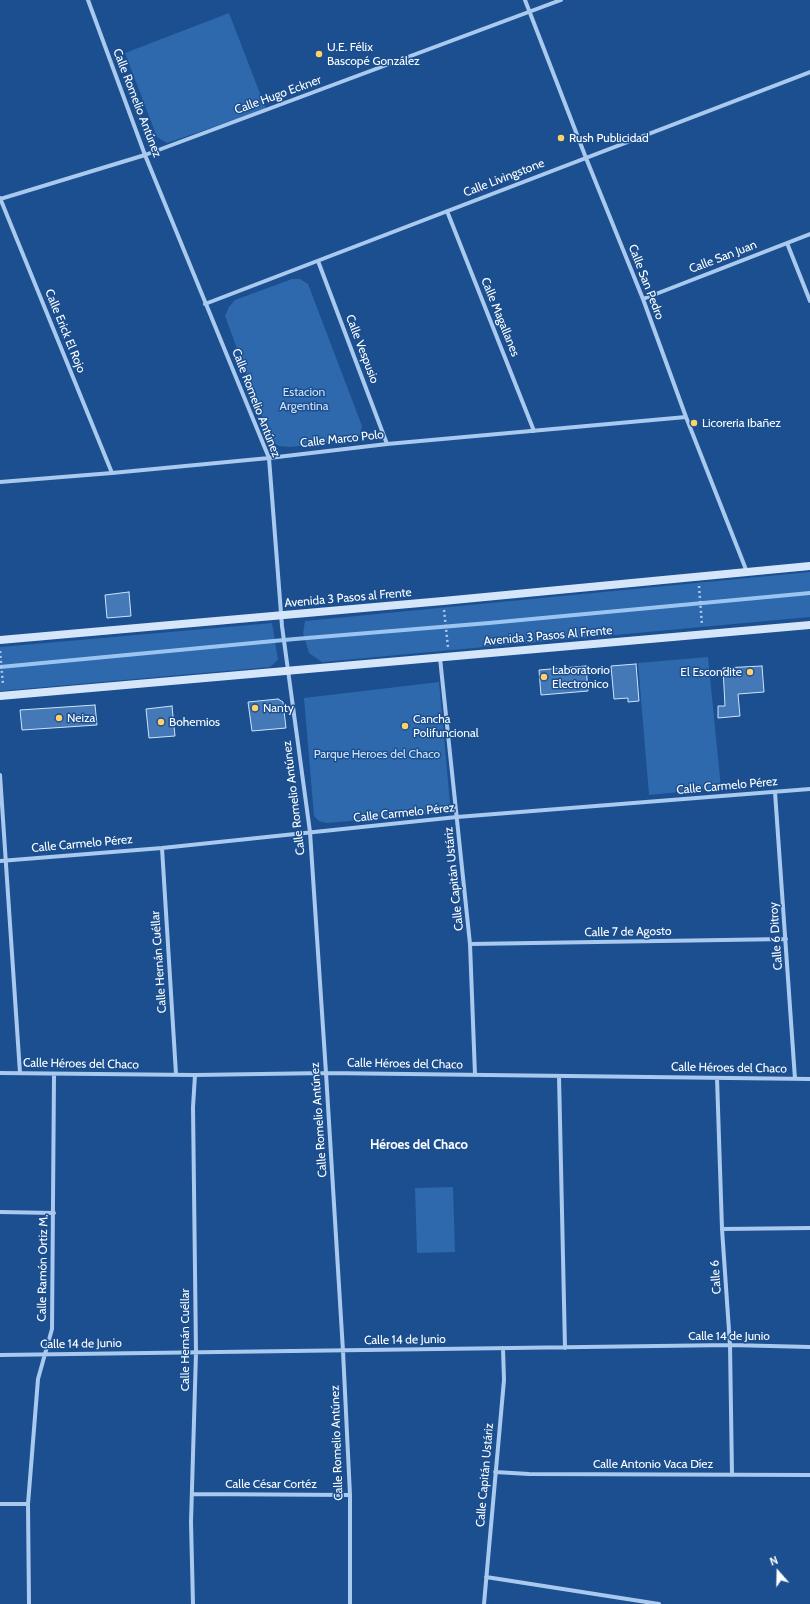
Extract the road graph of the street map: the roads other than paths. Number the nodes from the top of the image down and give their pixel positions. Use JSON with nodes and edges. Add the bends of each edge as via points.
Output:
{"nodes":[{"id":1,"x":88,"y":0,"type":"edge"},
{"id":2,"x":525,"y":0,"type":"edge"},
{"id":3,"x":561,"y":0,"type":"edge"},
{"id":4,"x":530,"y":12,"type":"junction"},
{"id":5,"x":810,"y":72,"type":"edge"},
{"id":6,"x":145,"y":155,"type":"junction"},
{"id":7,"x":586,"y":158,"type":"junction"},
{"id":8,"x":0,"y":198,"type":"edge"},
{"id":9,"x":447,"y":211,"type":"junction"},
{"id":10,"x":810,"y":234,"type":"edge"},
{"id":11,"x":788,"y":243,"type":"junction"},
{"id":12,"x":318,"y":261,"type":"junction"},
{"id":13,"x":643,"y":299,"type":"junction"},
{"id":14,"x":810,"y":301,"type":"edge"},
{"id":15,"x":205,"y":304,"type":"junction"},
{"id":16,"x":686,"y":417,"type":"junction"},
{"id":17,"x":534,"y":431,"type":"junction"},
{"id":18,"x":387,"y":444,"type":"junction"},
{"id":19,"x":269,"y":458,"type":"junction"},
{"id":20,"x":112,"y":473,"type":"junction"},
{"id":21,"x":0,"y":482,"type":"edge"},
{"id":22,"x":810,"y":566,"type":"edge"},
{"id":23,"x":748,"y":572,"type":"junction"},
{"id":24,"x":281,"y":615,"type":"junction"},
{"id":25,"x":810,"y":625,"type":"edge"},
{"id":26,"x":0,"y":640,"type":"edge"},
{"id":27,"x":440,"y":658,"type":"junction"},
{"id":28,"x":288,"y":670,"type":"junction"},
{"id":29,"x":0,"y":696,"type":"edge"},
{"id":30,"x":0,"y":775,"type":"edge"},
{"id":31,"x":810,"y":789,"type":"edge"},
{"id":32,"x":775,"y":792,"type":"junction"},
{"id":33,"x":457,"y":818,"type":"junction"},
{"id":34,"x":310,"y":832,"type":"junction"},
{"id":35,"x":162,"y":848,"type":"junction"},
{"id":36,"x":0,"y":861,"type":"edge"},
{"id":37,"x":5,"y":861,"type":"junction"},
{"id":38,"x":786,"y":939,"type":"junction"},
{"id":39,"x":470,"y":944,"type":"junction"},
{"id":40,"x":0,"y":1073,"type":"edge"},
{"id":41,"x":20,"y":1073,"type":"junction"},
{"id":42,"x":326,"y":1073,"type":"junction"},
{"id":43,"x":176,"y":1074,"type":"junction"},
{"id":44,"x":54,"y":1075,"type":"junction"},
{"id":45,"x":195,"y":1075,"type":"junction"},
{"id":46,"x":475,"y":1075,"type":"junction"},
{"id":47,"x":559,"y":1076,"type":"junction"},
{"id":48,"x":717,"y":1078,"type":"junction"},
{"id":49,"x":795,"y":1079,"type":"junction"},
{"id":50,"x":810,"y":1079,"type":"edge"},
{"id":51,"x":0,"y":1212,"type":"edge"},
{"id":52,"x":54,"y":1213,"type":"junction"},
{"id":53,"x":810,"y":1228,"type":"edge"},
{"id":54,"x":722,"y":1229,"type":"junction"},
{"id":55,"x":730,"y":1345,"type":"junction"},
{"id":56,"x":810,"y":1346,"type":"edge"},
{"id":57,"x":503,"y":1348,"type":"junction"},
{"id":58,"x":565,"y":1348,"type":"junction"},
{"id":59,"x":343,"y":1351,"type":"junction"},
{"id":60,"x":196,"y":1353,"type":"junction"},
{"id":61,"x":46,"y":1354,"type":"junction"},
{"id":62,"x":0,"y":1355,"type":"edge"},
{"id":63,"x":495,"y":1472,"type":"junction"},
{"id":64,"x":732,"y":1475,"type":"junction"},
{"id":65,"x":810,"y":1475,"type":"edge"},
{"id":66,"x":192,"y":1494,"type":"junction"},
{"id":67,"x":350,"y":1495,"type":"junction"},
{"id":68,"x":0,"y":1504,"type":"edge"},
{"id":69,"x":28,"y":1504,"type":"junction"},
{"id":70,"x":486,"y":1577,"type":"junction"},
{"id":71,"x":29,"y":1604,"type":"edge"},
{"id":72,"x":193,"y":1604,"type":"edge"},
{"id":73,"x":350,"y":1604,"type":"edge"},
{"id":74,"x":484,"y":1604,"type":"edge"},
{"id":75,"x":659,"y":1604,"type":"edge"}],
"edges":[{"from":1,"to":6,"type":"street","name":"Calle Romelio Antúnez"},
{"from":2,"to":4,"type":"street","name":"Calle San Pedro"},
{"from":3,"to":4,"type":"street","name":"Calle Hugo Eckner"},
{"from":4,"to":6,"type":"street","name":"Calle Hugo Eckner"},
{"from":4,"to":7,"type":"street","name":"Calle San Pedro"},
{"from":5,"to":7,"type":"street","name":"Calle Livingstone"},
{"from":6,"to":8,"type":"street","name":"Calle Hugo Eckner"},
{"from":6,"to":15,"type":"street","name":"Calle Romelio Antúnez"},
{"from":7,"to":9,"type":"street","name":"Calle Livingstone"},
{"from":7,"to":13,"type":"street","name":"Calle San Pedro"},
{"from":8,"to":20,"type":"street","name":"Calle Erick El Rojo"},
{"from":9,"to":12,"type":"street","name":"Calle Livingstone"},
{"from":9,"to":17,"type":"street","name":"Calle Magallanes"},
{"from":10,"to":11,"type":"street","name":"Calle San Juan"},
{"from":11,"to":13,"type":"street","name":"Calle San Juan"},
{"from":11,"to":14,"type":"street"},
{"from":12,"to":15,"type":"street","name":"Calle Livingstone"},
{"from":12,"to":18,"type":"street","name":"Calle Vespusio"},
{"from":13,"to":16,"type":"street","name":"Calle San Pedro"},
{"from":15,"to":19,"type":"street","name":"Calle Romelio Antúnez"},
{"from":16,"to":17,"type":"street","name":"Calle Marco Polo"},
{"from":16,"to":23,"type":"street","name":"Calle San Pedro"},
{"from":17,"to":18,"type":"street","name":"Calle Marco Polo"},
{"from":18,"to":19,"type":"street","name":"Calle Marco Polo"},
{"from":19,"to":20,"type":"street","name":"Calle Marco Polo"},
{"from":19,"to":24,"type":"street","name":"Calle Romelio Antúnez"},
{"from":20,"to":21,"type":"street","name":"Calle Marco Polo"},
{"from":22,"to":23,"type":"main road"},
{"from":23,"to":24,"type":"main road","name":"Avenida 3 Pasos al Frente"},
{"from":24,"to":26,"type":"main road","name":"Avenida 3 Pasos al Frente"},
{"from":24,"to":28,"type":"street","name":"Calle Romelio Antúnez"},
{"from":25,"to":27,"type":"main road","name":"Avenida 3 Pasos Al Frente"},
{"from":27,"to":28,"type":"main road","name":"Avenida 3 Pasos Al Frente"},
{"from":27,"to":33,"type":"street","name":"Calle Capitán Ustáriz"},
{"from":28,"to":29,"type":"main road"},
{"from":28,"to":34,"type":"street","name":"Calle Romelio Antúnez"},
{"from":30,"to":37,"type":"street"},
{"from":31,"to":32,"type":"street","name":"Calle Carmelo Pérez"},
{"from":32,"to":33,"type":"street","name":"Calle Carmelo Pérez"},
{"from":32,"to":38,"type":"street","name":"Calle 6 Ditroy"},
{"from":33,"to":34,"type":"street","name":"Calle Carmelo Pérez"},
{"from":33,"to":39,"type":"street","name":"Calle Capitán Ustáriz"},
{"from":34,"to":35,"type":"street","name":"Calle Carmelo Pérez"},
{"from":34,"to":42,"type":"street","name":"Calle Romelio Antúnez"},
{"from":35,"to":37,"type":"street","name":"Calle Carmelo Pérez"},
{"from":35,"to":43,"type":"street","name":"Calle Hernán Cuéllar"},
{"from":36,"to":37,"type":"street","name":"Calle Carmelo Pérez"},
{"from":37,"to":41,"type":"street"},
{"from":38,"to":39,"type":"street","name":"Calle 7 de Agosto"},
{"from":38,"to":49,"type":"street","name":"Calle 6 Ditroy"},
{"from":39,"to":46,"type":"street","name":"Calle Capitán Ustáriz"},
{"from":40,"to":41,"type":"street","name":"Calle Héroes del Chaco"},
{"from":41,"to":44,"type":"street","name":"Calle Héroes del Chaco"},
{"from":42,"to":45,"type":"street","name":"Calle Héroes del Chaco"},
{"from":42,"to":46,"type":"street","name":"Calle Héroes del Chaco"},
{"from":42,"to":59,"type":"street","name":"Calle Romelio Antúnez"},
{"from":43,"to":44,"type":"street","name":"Calle Héroes del Chaco"},
{"from":43,"to":45,"type":"street","name":"Calle Héroes del Chaco"},
{"from":44,"to":52,"type":"street","name":"Calle Ramón Ortiz M."},
{"from":45,"to":60,"type":"street","name":"Calle Hernán Cuéllar","via":[[193,1107]]},
{"from":46,"to":47,"type":"street","name":"Calle Héroes del Chaco"},
{"from":47,"to":48,"type":"street","name":"Calle Héroes del Chaco"},
{"from":47,"to":58,"type":"street"},
{"from":48,"to":49,"type":"street","name":"Calle Héroes del Chaco"},
{"from":48,"to":54,"type":"street","name":"Calle 6"},
{"from":49,"to":50,"type":"street","name":"Calle Héroes del Chaco"},
{"from":51,"to":52,"type":"street"},
{"from":52,"to":61,"type":"street","name":"Calle Ramón Ortiz M.","via":[[52,1329]]},
{"from":53,"to":54,"type":"street"},
{"from":54,"to":55,"type":"street","name":"Calle 6"},
{"from":55,"to":56,"type":"street","name":"Calle 14 de Junio"},
{"from":55,"to":58,"type":"street","name":"Calle 14 de Junio"},
{"from":55,"to":64,"type":"street","name":"Calle 6"},
{"from":57,"to":58,"type":"street","name":"Calle 14 de Junio"},
{"from":57,"to":59,"type":"street","name":"Calle 14 de Junio"},
{"from":57,"to":63,"type":"street","name":"Calle Capitán Ustáriz","via":[[504,1380]]},
{"from":59,"to":60,"type":"street","name":"Calle 14 de Junio"},
{"from":59,"to":67,"type":"street","name":"Calle Romelio Antúnez"},
{"from":60,"to":61,"type":"street","name":"Calle 14 de Junio"},
{"from":60,"to":66,"type":"street","name":"Calle Hernán Cuéllar"},
{"from":61,"to":62,"type":"street","name":"Calle 14 de Junio"},
{"from":61,"to":69,"type":"street","name":"Calle Ramón Ortiz M.","via":[[38,1379]]},
{"from":63,"to":64,"type":"street","name":"Calle Antonio Vaca Díez"},
{"from":63,"to":70,"type":"street","name":"Calle Capitán Ustáriz"},
{"from":64,"to":65,"type":"street","name":"Calle Antonio Vaca Díez"},
{"from":66,"to":67,"type":"street","name":"Calle César Cortéz"},
{"from":66,"to":72,"type":"street","name":"Calle Hernán Cuéllar"},
{"from":67,"to":73,"type":"street","name":"Calle Romelio Antúnez"},
{"from":68,"to":69,"type":"street"},
{"from":69,"to":71,"type":"street","name":"Calle Ramón Ortiz M."},
{"from":70,"to":74,"type":"street","name":"Calle Capitán Ustáriz"},
{"from":70,"to":75,"type":"street"}]}
